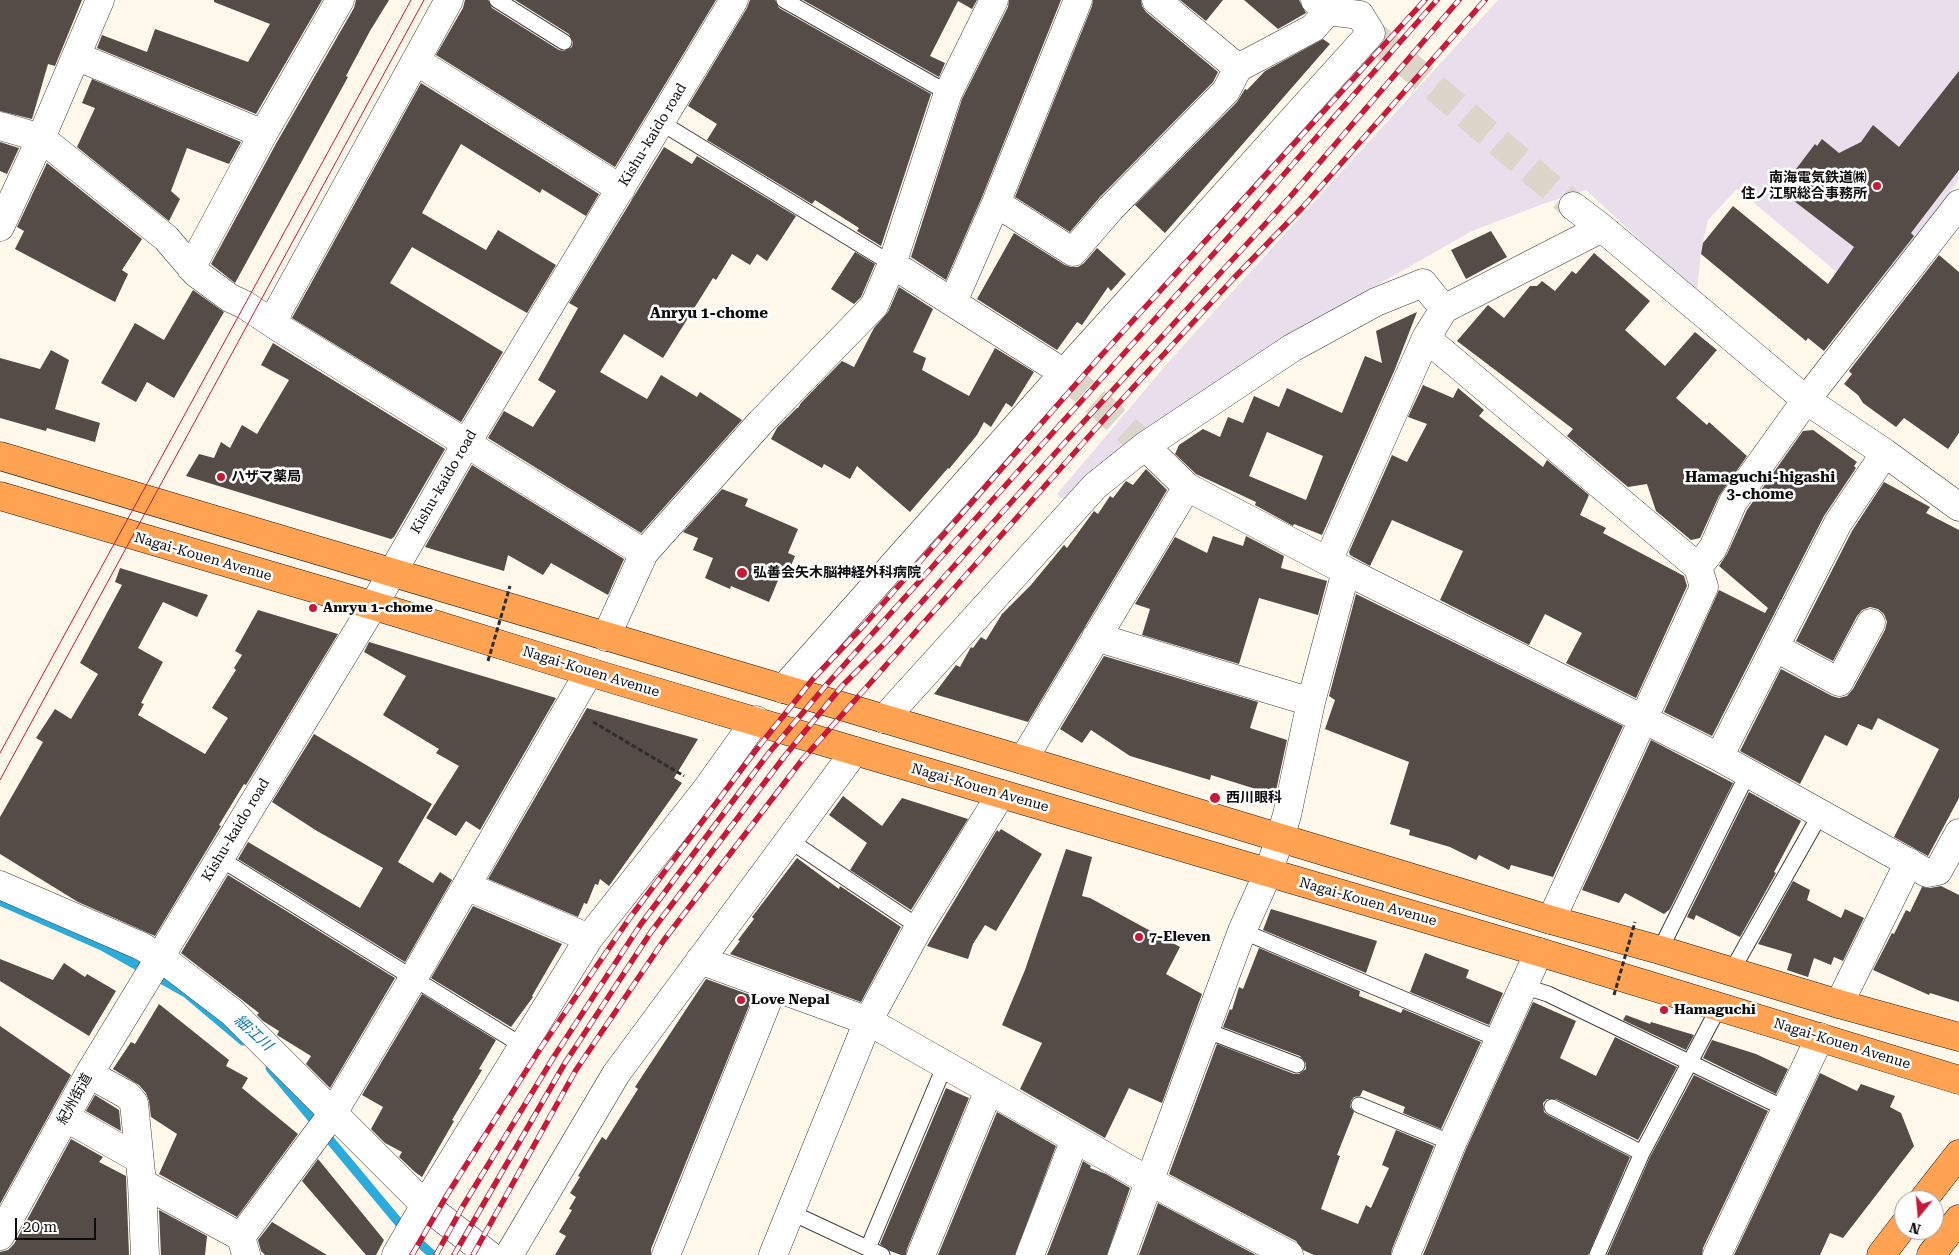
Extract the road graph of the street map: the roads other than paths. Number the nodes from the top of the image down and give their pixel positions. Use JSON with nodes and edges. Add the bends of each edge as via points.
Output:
{"nodes":[{"id":1,"x":100,"y":0,"type":"edge"},
{"id":2,"x":340,"y":0,"type":"edge"},
{"id":3,"x":449,"y":0,"type":"edge"},
{"id":4,"x":497,"y":0,"type":"edge"},
{"id":5,"x":734,"y":0,"type":"edge"},
{"id":6,"x":784,"y":0,"type":"edge"},
{"id":7,"x":994,"y":0,"type":"edge"},
{"id":8,"x":1078,"y":0,"type":"edge"},
{"id":9,"x":1156,"y":0,"type":"edge"},
{"id":10,"x":1322,"y":5,"type":"edge"},
{"id":11,"x":1366,"y":8,"type":"edge"},
{"id":12,"x":564,"y":42,"type":"dead end"},
{"id":13,"x":76,"y":56,"type":"junction"},
{"id":14,"x":416,"y":61,"type":"junction"},
{"id":15,"x":1238,"y":68,"type":"junction"},
{"id":16,"x":948,"y":93,"type":"junction"},
{"id":17,"x":660,"y":122,"type":"junction"},
{"id":18,"x":0,"y":126,"type":"edge"},
{"id":19,"x":263,"y":134,"type":"junction"},
{"id":20,"x":41,"y":138,"type":"junction"},
{"id":21,"x":621,"y":189,"type":"junction"},
{"id":22,"x":996,"y":203,"type":"junction"},
{"id":23,"x":1959,"y":204,"type":"edge"},
{"id":24,"x":1573,"y":206,"type":"tunnel mouth"},
{"id":25,"x":0,"y":227,"type":"edge"},
{"id":26,"x":1602,"y":228,"type":"junction"},
{"id":27,"x":892,"y":264,"type":"junction"},
{"id":28,"x":191,"y":268,"type":"junction"},
{"id":29,"x":953,"y":302,"type":"junction"},
{"id":30,"x":1444,"y":309,"type":"junction"},
{"id":31,"x":278,"y":327,"type":"junction"},
{"id":32,"x":1426,"y":338,"type":"junction"},
{"id":33,"x":1064,"y":373,"type":"junction"},
{"id":34,"x":1806,"y":400,"type":"junction"},
{"id":35,"x":466,"y":444,"type":"junction"},
{"id":36,"x":1145,"y":446,"type":"junction"},
{"id":37,"x":1885,"y":454,"type":"junction"},
{"id":38,"x":0,"y":456,"type":"edge"},
{"id":39,"x":1186,"y":487,"type":"junction"},
{"id":40,"x":0,"y":496,"type":"edge"},
{"id":41,"x":1956,"y":497,"type":"edge"},
{"id":42,"x":644,"y":553,"type":"junction"},
{"id":43,"x":1337,"y":566,"type":"junction"},
{"id":44,"x":1698,"y":568,"type":"junction"},
{"id":45,"x":392,"y":573,"type":"junction"},
{"id":46,"x":373,"y":606,"type":"junction"},
{"id":47,"x":1871,"y":623,"type":"dead end"},
{"id":48,"x":606,"y":637,"type":"junction"},
{"id":49,"x":1096,"y":637,"type":"junction"},
{"id":50,"x":1776,"y":648,"type":"junction"},
{"id":51,"x":589,"y":672,"type":"junction"},
{"id":52,"x":783,"y":689,"type":"junction"},
{"id":53,"x":1311,"y":702,"type":"junction"},
{"id":54,"x":1644,"y":718,"type":"junction"},
{"id":55,"x":884,"y":719,"type":"junction"},
{"id":56,"x":756,"y":720,"type":"junction"},
{"id":57,"x":855,"y":751,"type":"junction"},
{"id":58,"x":1719,"y":756,"type":"junction"},
{"id":59,"x":1023,"y":760,"type":"junction"},
{"id":60,"x":1748,"y":773,"type":"junction"},
{"id":61,"x":1001,"y":794,"type":"junction"},
{"id":62,"x":1821,"y":813,"type":"junction"},
{"id":63,"x":1959,"y":832,"type":"edge"},
{"id":64,"x":1280,"y":838,"type":"junction"},
{"id":65,"x":789,"y":840,"type":"junction"},
{"id":66,"x":219,"y":858,"type":"junction"},
{"id":67,"x":1908,"y":862,"type":"junction"},
{"id":68,"x":1268,"y":873,"type":"junction"},
{"id":69,"x":0,"y":885,"type":"edge"},
{"id":70,"x":466,"y":886,"type":"junction"},
{"id":71,"x":1551,"y":920,"type":"junction"},
{"id":72,"x":919,"y":926,"type":"junction"},
{"id":73,"x":1242,"y":931,"type":"junction"},
{"id":74,"x":589,"y":938,"type":"junction"},
{"id":75,"x":1660,"y":950,"type":"junction"},
{"id":76,"x":1538,"y":952,"type":"junction"},
{"id":77,"x":700,"y":960,"type":"junction"},
{"id":78,"x":158,"y":961,"type":"junction"},
{"id":79,"x":1731,"y":972,"type":"junction"},
{"id":80,"x":414,"y":977,"type":"junction"},
{"id":81,"x":1523,"y":986,"type":"junction"},
{"id":82,"x":773,"y":987,"type":"junction"},
{"id":83,"x":1839,"y":1004,"type":"junction"},
{"id":84,"x":1718,"y":1006,"type":"junction"},
{"id":85,"x":868,"y":1021,"type":"junction"},
{"id":86,"x":1206,"y":1030,"type":"junction"},
{"id":87,"x":1959,"y":1037,"type":"edge"},
{"id":88,"x":1820,"y":1038,"type":"junction"},
{"id":89,"x":1498,"y":1039,"type":"junction"},
{"id":90,"x":523,"y":1046,"type":"junction"},
{"id":91,"x":1689,"y":1063,"type":"junction"},
{"id":92,"x":945,"y":1065,"type":"junction"},
{"id":93,"x":1297,"y":1065,"type":"dead end"},
{"id":94,"x":89,"y":1074,"type":"junction"},
{"id":95,"x":1959,"y":1080,"type":"edge"},
{"id":96,"x":989,"y":1090,"type":"junction"},
{"id":97,"x":1359,"y":1105,"type":"dead end"},
{"id":98,"x":1552,"y":1107,"type":"dead end"},
{"id":99,"x":1786,"y":1109,"type":"junction"},
{"id":100,"x":333,"y":1114,"type":"junction"},
{"id":101,"x":65,"y":1117,"type":"junction"},
{"id":102,"x":1075,"y":1139,"type":"junction"},
{"id":103,"x":1452,"y":1143,"type":"junction"},
{"id":104,"x":1642,"y":1153,"type":"junction"},
{"id":105,"x":1959,"y":1154,"type":"edge"},
{"id":106,"x":140,"y":1171,"type":"junction"},
{"id":107,"x":1149,"y":1181,"type":"junction"},
{"id":108,"x":1931,"y":1190,"type":"edge"},
{"id":109,"x":421,"y":1211,"type":"junction"},
{"id":110,"x":790,"y":1212,"type":"junction"},
{"id":111,"x":1959,"y":1219,"type":"edge"},
{"id":112,"x":0,"y":1236,"type":"edge"},
{"id":113,"x":1894,"y":1238,"type":"edge"},
{"id":114,"x":244,"y":1246,"type":"edge"},
{"id":115,"x":868,"y":1248,"type":"junction"},
{"id":116,"x":398,"y":1252,"type":"edge"},
{"id":117,"x":145,"y":1255,"type":"edge"},
{"id":118,"x":489,"y":1255,"type":"edge"},
{"id":119,"x":509,"y":1255,"type":"edge"},
{"id":120,"x":666,"y":1255,"type":"edge"},
{"id":121,"x":773,"y":1255,"type":"edge"},
{"id":122,"x":882,"y":1255,"type":"edge"},
{"id":123,"x":921,"y":1255,"type":"edge"},
{"id":124,"x":1030,"y":1255,"type":"edge"},
{"id":125,"x":1122,"y":1255,"type":"edge"},
{"id":126,"x":1289,"y":1255,"type":"edge"},
{"id":127,"x":1406,"y":1255,"type":"edge"},
{"id":128,"x":1597,"y":1255,"type":"edge"},
{"id":129,"x":1717,"y":1255,"type":"edge"},
{"id":130,"x":1881,"y":1255,"type":"edge"},
{"id":131,"x":1931,"y":1255,"type":"edge"}],
"edges":[{"from":1,"to":13,"type":"street"},
{"from":2,"to":19,"type":"street"},
{"from":3,"to":14,"type":"street"},
{"from":4,"to":12,"type":"lane"},
{"from":5,"to":17,"type":"street","name":"Kishu-kaido road"},
{"from":6,"to":16,"type":"lane"},
{"from":7,"to":16,"type":"street"},
{"from":8,"to":22,"type":"street"},
{"from":9,"to":15,"type":"street"},
{"from":10,"to":11,"type":"street"},
{"from":10,"to":15,"type":"street","via":[[1313,28]]},
{"from":11,"to":33,"type":"street","via":[[1371,34]]},
{"from":13,"to":19,"type":"street"},
{"from":13,"to":20,"type":"street"},
{"from":14,"to":21,"type":"street"},
{"from":14,"to":31,"type":"street","via":[[278,311]]},
{"from":15,"to":22,"type":"street","via":[[1226,91],[1073,252]]},
{"from":16,"to":27,"type":"street"},
{"from":17,"to":21,"type":"street","name":"Kishu-kaido road"},
{"from":17,"to":27,"type":"lane"},
{"from":18,"to":20,"type":"street"},
{"from":19,"to":28,"type":"street"},
{"from":20,"to":25,"type":"street"},
{"from":20,"to":28,"type":"street","via":[[166,238]]},
{"from":21,"to":35,"type":"street","name":"Kishu-kaido road"},
{"from":22,"to":29,"type":"street"},
{"from":23,"to":34,"type":"street"},
{"from":24,"to":26,"type":"street"},
{"from":26,"to":30,"type":"street"},
{"from":26,"to":34,"type":"street"},
{"from":27,"to":29,"type":"street"},
{"from":27,"to":42,"type":"street","via":[[874,306],[760,423]]},
{"from":28,"to":31,"type":"street","via":[[230,298]]},
{"from":29,"to":33,"type":"street"},
{"from":30,"to":32,"type":"street"},
{"from":30,"to":36,"type":"street","via":[[1423,283],[1376,302],[1292,348]]},
{"from":31,"to":35,"type":"street"},
{"from":32,"to":43,"type":"street"},
{"from":32,"to":44,"type":"street"},
{"from":33,"to":52,"type":"street"},
{"from":34,"to":37,"type":"street"},
{"from":34,"to":44,"type":"street","via":[[1733,502],[1713,548]]},
{"from":35,"to":42,"type":"street"},
{"from":35,"to":45,"type":"street","name":"Kishu-kaido road"},
{"from":36,"to":39,"type":"street"},
{"from":36,"to":55,"type":"street","via":[[1095,486]]},
{"from":37,"to":41,"type":"street"},
{"from":37,"to":50,"type":"street","via":[[1838,523]]},
{"from":38,"to":45,"type":"highway"},
{"from":39,"to":43,"type":"street"},
{"from":39,"to":49,"type":"street"},
{"from":40,"to":46,"type":"highway","name":"Nagai-Kouen Avenue"},
{"from":42,"to":48,"type":"street"},
{"from":43,"to":53,"type":"street"},
{"from":43,"to":54,"type":"street"},
{"from":44,"to":54,"type":"street","via":[[1704,587]]},
{"from":45,"to":46,"type":"street","name":"Kishu-kaido road"},
{"from":45,"to":48,"type":"highway"},
{"from":46,"to":51,"type":"highway","name":"Nagai-Kouen Avenue"},
{"from":46,"to":66,"type":"street","name":"Kishu-kaido road"},
{"from":47,"to":50,"type":"street","via":[[1839,682]]},
{"from":48,"to":52,"type":"highway"},
{"from":49,"to":53,"type":"street"},
{"from":49,"to":59,"type":"street"},
{"from":50,"to":58,"type":"street"},
{"from":51,"to":56,"type":"highway","name":"Nagai-Kouen Avenue"},
{"from":51,"to":70,"type":"street"},
{"from":52,"to":55,"type":"highway"},
{"from":53,"to":64,"type":"street"},
{"from":54,"to":58,"type":"street"},
{"from":54,"to":71,"type":"street"},
{"from":55,"to":59,"type":"highway"},
{"from":56,"to":57,"type":"highway","name":"Nagai-Kouen Avenue"},
{"from":56,"to":74,"type":"street","via":[[706,790]]},
{"from":57,"to":61,"type":"highway","name":"Nagai-Kouen Avenue"},
{"from":57,"to":65,"type":"street"},
{"from":58,"to":60,"type":"street"},
{"from":59,"to":64,"type":"highway"},
{"from":60,"to":62,"type":"street"},
{"from":60,"to":75,"type":"lane"},
{"from":61,"to":68,"type":"highway","name":"Nagai-Kouen Avenue"},
{"from":61,"to":72,"type":"street"},
{"from":62,"to":67,"type":"street"},
{"from":62,"to":79,"type":"lane"},
{"from":63,"to":67,"type":"street","via":[[1938,871],[1928,873]]},
{"from":64,"to":68,"type":"street"},
{"from":64,"to":71,"type":"highway"},
{"from":65,"to":72,"type":"lane"},
{"from":65,"to":77,"type":"street"},
{"from":66,"to":78,"type":"street","name":"Kishu-kaido road"},
{"from":66,"to":80,"type":"lane"},
{"from":67,"to":83,"type":"street"},
{"from":68,"to":73,"type":"street"},
{"from":68,"to":76,"type":"highway","name":"Nagai-Kouen Avenue"},
{"from":69,"to":78,"type":"street","via":[[141,946]]},
{"from":70,"to":74,"type":"street"},
{"from":70,"to":80,"type":"street"},
{"from":71,"to":75,"type":"highway"},
{"from":72,"to":85,"type":"street"},
{"from":73,"to":86,"type":"street"},
{"from":73,"to":89,"type":"lane"},
{"from":74,"to":90,"type":"street"},
{"from":75,"to":79,"type":"highway"},
{"from":76,"to":81,"type":"street"},
{"from":76,"to":84,"type":"highway","name":"Nagai-Kouen Avenue"},
{"from":77,"to":82,"type":"street"},
{"from":77,"to":119,"type":"street","via":[[616,1074]]},
{"from":78,"to":94,"type":"street","name":"紀州街道"},
{"from":78,"to":100,"type":"street","via":[[232,1012]]},
{"from":79,"to":83,"type":"highway"},
{"from":80,"to":90,"type":"lane"},
{"from":80,"to":100,"type":"street"},
{"from":81,"to":89,"type":"street"},
{"from":81,"to":91,"type":"lane","via":[[1548,994]]},
{"from":82,"to":85,"type":"street"},
{"from":82,"to":120,"type":"street"},
{"from":83,"to":87,"type":"highway"},
{"from":84,"to":88,"type":"highway","name":"Nagai-Kouen Avenue"},
{"from":84,"to":91,"type":"lane"},
{"from":85,"to":92,"type":"street"},
{"from":85,"to":110,"type":"street"},
{"from":86,"to":93,"type":"lane"},
{"from":86,"to":107,"type":"street"},
{"from":88,"to":95,"type":"highway","name":"Nagai-Kouen Avenue"},
{"from":88,"to":99,"type":"street"},
{"from":89,"to":103,"type":"street"},
{"from":90,"to":109,"type":"street"},
{"from":91,"to":99,"type":"lane"},
{"from":91,"to":104,"type":"lane"},
{"from":92,"to":96,"type":"street"},
{"from":92,"to":115,"type":"lane"},
{"from":94,"to":101,"type":"street","name":"紀州街道"},
{"from":94,"to":106,"type":"street","via":[[127,1095],[134,1103]]},
{"from":96,"to":102,"type":"street"},
{"from":96,"to":123,"type":"street"},
{"from":97,"to":103,"type":"lane"},
{"from":98,"to":104,"type":"lane"},
{"from":99,"to":129,"type":"street"},
{"from":100,"to":109,"type":"street"},
{"from":100,"to":114,"type":"street"},
{"from":101,"to":106,"type":"street"},
{"from":101,"to":112,"type":"street","name":"紀州街道"},
{"from":102,"to":107,"type":"street"},
{"from":102,"to":124,"type":"street"},
{"from":103,"to":127,"type":"street"},
{"from":104,"to":128,"type":"lane"},
{"from":105,"to":108,"type":"highway"},
{"from":106,"to":114,"type":"street"},
{"from":106,"to":117,"type":"street"},
{"from":107,"to":125,"type":"street"},
{"from":107,"to":126,"type":"street"},
{"from":109,"to":116,"type":"street"},
{"from":109,"to":118,"type":"street"},
{"from":110,"to":115,"type":"lane"},
{"from":110,"to":121,"type":"street"},
{"from":111,"to":131,"type":"highway"},
{"from":113,"to":130,"type":"highway"},
{"from":115,"to":122,"type":"lane"}]}
